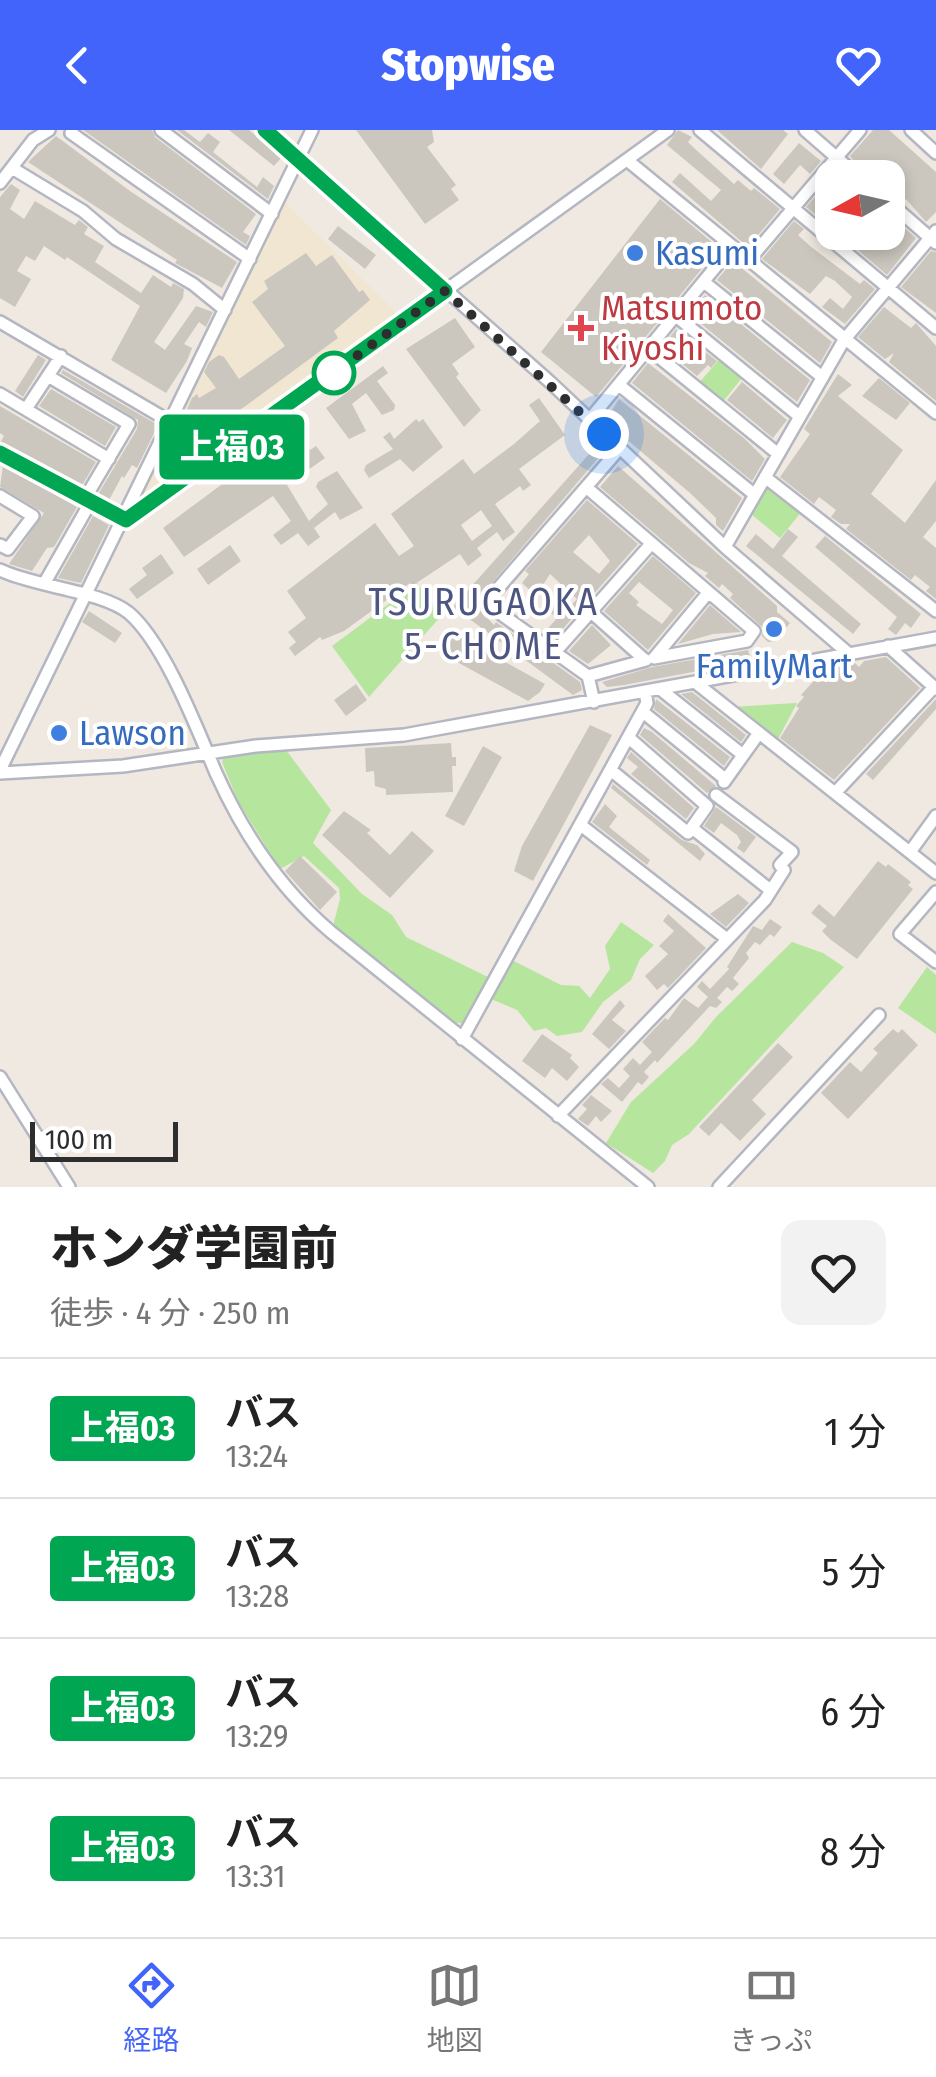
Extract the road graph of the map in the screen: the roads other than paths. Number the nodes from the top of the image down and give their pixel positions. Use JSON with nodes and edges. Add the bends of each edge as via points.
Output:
{"nodes":[{"id":1,"x":48,"y":130,"type":"edge"},
{"id":2,"x":161,"y":130,"type":"edge"},
{"id":3,"x":265,"y":130,"type":"edge"},
{"id":4,"x":312,"y":130,"type":"edge"},
{"id":5,"x":668,"y":130,"type":"edge"},
{"id":6,"x":700,"y":130,"type":"edge"},
{"id":7,"x":806,"y":130,"type":"edge"},
{"id":8,"x":860,"y":130,"type":"edge"},
{"id":9,"x":911,"y":130,"type":"edge"},
{"id":10,"x":68,"y":131,"type":"edge"},
{"id":11,"x":936,"y":153,"type":"edge"},
{"id":12,"x":837,"y":157,"type":"junction"},
{"id":13,"x":298,"y":159,"type":"junction"},
{"id":14,"x":627,"y":160,"type":"junction"},
{"id":15,"x":840,"y":160,"type":"edge"},
{"id":16,"x":12,"y":168,"type":"junction"},
{"id":17,"x":0,"y":183,"type":"edge"},
{"id":18,"x":792,"y":208,"type":"junction"},
{"id":19,"x":272,"y":214,"type":"junction"},
{"id":20,"x":905,"y":215,"type":"edge"},
{"id":21,"x":934,"y":238,"type":"edge"},
{"id":22,"x":732,"y":247,"type":"junction"},
{"id":23,"x":250,"y":259,"type":"junction"},
{"id":24,"x":749,"y":260,"type":"junction"},
{"id":25,"x":704,"y":282,"type":"junction"},
{"id":26,"x":888,"y":288,"type":"junction"},
{"id":27,"x":445,"y":291,"type":"junction"},
{"id":28,"x":224,"y":310,"type":"junction"},
{"id":29,"x":676,"y":316,"type":"junction"},
{"id":30,"x":4,"y":324,"type":"edge"},
{"id":31,"x":936,"y":328,"type":"edge"},
{"id":32,"x":0,"y":340,"type":"edge"},
{"id":33,"x":844,"y":340,"type":"junction"},
{"id":34,"x":649,"y":349,"type":"junction"},
{"id":35,"x":61,"y":356,"type":"junction"},
{"id":36,"x":48,"y":376,"type":"junction"},
{"id":37,"x":822,"y":378,"type":"junction"},
{"id":38,"x":619,"y":385,"type":"junction"},
{"id":39,"x":0,"y":394,"type":"edge"},
{"id":40,"x":26,"y":410,"type":"junction"},
{"id":41,"x":936,"y":414,"type":"edge"},
{"id":42,"x":799,"y":416,"type":"junction"},
{"id":43,"x":590,"y":419,"type":"junction"},
{"id":44,"x":169,"y":421,"type":"junction"},
{"id":45,"x":620,"y":448,"type":"junction"},
{"id":46,"x":0,"y":453,"type":"edge"},
{"id":47,"x":777,"y":453,"type":"junction"},
{"id":48,"x":108,"y":458,"type":"junction"},
{"id":49,"x":765,"y":476,"type":"junction"},
{"id":50,"x":586,"y":487,"type":"junction"},
{"id":51,"x":132,"y":495,"type":"junction"},
{"id":52,"x":755,"y":495,"type":"junction"},
{"id":53,"x":0,"y":496,"type":"edge"},
{"id":54,"x":87,"y":502,"type":"junction"},
{"id":55,"x":146,"y":509,"type":"junction"},
{"id":56,"x":120,"y":520,"type":"junction"},
{"id":57,"x":0,"y":544,"type":"edge"},
{"id":58,"x":651,"y":544,"type":"junction"},
{"id":59,"x":725,"y":547,"type":"junction"},
{"id":60,"x":0,"y":570,"type":"edge"},
{"id":61,"x":44,"y":584,"type":"junction"},
{"id":62,"x":708,"y":593,"type":"junction"},
{"id":63,"x":87,"y":597,"type":"junction"},
{"id":64,"x":591,"y":612,"type":"junction"},
{"id":65,"x":936,"y":612,"type":"edge"},
{"id":66,"x":936,"y":638,"type":"edge"},
{"id":67,"x":888,"y":646,"type":"junction"},
{"id":68,"x":555,"y":652,"type":"junction"},
{"id":69,"x":848,"y":653,"type":"junction"},
{"id":70,"x":650,"y":659,"type":"junction"},
{"id":71,"x":588,"y":676,"type":"junction"},
{"id":72,"x":696,"y":683,"type":"junction"},
{"id":73,"x":935,"y":688,"type":"edge"},
{"id":74,"x":660,"y":689,"type":"junction"},
{"id":75,"x":645,"y":692,"type":"junction"},
{"id":76,"x":594,"y":702,"type":"junction"},
{"id":77,"x":643,"y":712,"type":"junction"},
{"id":78,"x":760,"y":732,"type":"junction"},
{"id":79,"x":629,"y":738,"type":"junction"},
{"id":80,"x":209,"y":754,"type":"junction"},
{"id":81,"x":742,"y":755,"type":"junction"},
{"id":82,"x":612,"y":770,"type":"junction"},
{"id":83,"x":0,"y":772,"type":"edge"},
{"id":84,"x":726,"y":778,"type":"junction"},
{"id":85,"x":835,"y":793,"type":"junction"},
{"id":86,"x":712,"y":801,"type":"junction"},
{"id":87,"x":936,"y":816,"type":"edge"},
{"id":88,"x":582,"y":826,"type":"junction"},
{"id":89,"x":692,"y":828,"type":"junction"},
{"id":90,"x":910,"y":852,"type":"junction"},
{"id":91,"x":936,"y":873,"type":"edge"},
{"id":92,"x":769,"y":889,"type":"junction"},
{"id":93,"x":936,"y":892,"type":"edge"},
{"id":94,"x":727,"y":939,"type":"junction"},
{"id":95,"x":936,"y":962,"type":"edge"},
{"id":96,"x":880,"y":1015,"type":"dead end"},
{"id":97,"x":462,"y":1039,"type":"junction"},
{"id":98,"x":0,"y":1076,"type":"edge"},
{"id":99,"x":558,"y":1116,"type":"junction"},
{"id":100,"x":69,"y":1187,"type":"edge"},
{"id":101,"x":648,"y":1187,"type":"edge"},
{"id":102,"x":719,"y":1187,"type":"edge"}],
"edges":[{"from":1,"to":16,"type":"street"},
{"from":2,"to":19,"type":"street"},
{"from":3,"to":13,"type":"street"},
{"from":4,"to":13,"type":"street"},
{"from":5,"to":14,"type":"street"},
{"from":6,"to":18,"type":"street"},
{"from":7,"to":12,"type":"street"},
{"from":8,"to":12,"type":"street"},
{"from":9,"to":11,"type":"street"},
{"from":10,"to":23,"type":"street"},
{"from":12,"to":15,"type":"street"},
{"from":12,"to":18,"type":"street"},
{"from":13,"to":19,"type":"street"},
{"from":13,"to":27,"type":"street"},
{"from":14,"to":22,"type":"street"},
{"from":14,"to":27,"type":"street"},
{"from":16,"to":17,"type":"street"},
{"from":16,"to":28,"type":"street"},
{"from":18,"to":24,"type":"street"},
{"from":18,"to":26,"type":"street"},
{"from":19,"to":23,"type":"street"},
{"from":20,"to":21,"type":"street"},
{"from":21,"to":26,"type":"street"},
{"from":22,"to":24,"type":"street"},
{"from":22,"to":25,"type":"street"},
{"from":23,"to":28,"type":"street"},
{"from":24,"to":33,"type":"street"},
{"from":25,"to":29,"type":"street"},
{"from":25,"to":37,"type":"street"},
{"from":26,"to":31,"type":"street"},
{"from":26,"to":33,"type":"street"},
{"from":27,"to":43,"type":"street"},
{"from":27,"to":55,"type":"street"},
{"from":28,"to":44,"type":"street"},
{"from":29,"to":34,"type":"street"},
{"from":29,"to":42,"type":"street"},
{"from":30,"to":32,"type":"street"},
{"from":30,"to":35,"type":"street"},
{"from":33,"to":37,"type":"street"},
{"from":33,"to":41,"type":"street"},
{"from":34,"to":38,"type":"street"},
{"from":34,"to":47,"type":"street"},
{"from":35,"to":36,"type":"street"},
{"from":35,"to":44,"type":"street"},
{"from":36,"to":40,"type":"street"},
{"from":36,"to":48,"type":"street","via":[[129,424]]},
{"from":37,"to":42,"type":"street"},
{"from":38,"to":43,"type":"street"},
{"from":38,"to":52,"type":"street"},
{"from":39,"to":40,"type":"street"},
{"from":40,"to":48,"type":"street"},
{"from":42,"to":47,"type":"street"},
{"from":43,"to":45,"type":"street"},
{"from":44,"to":51,"type":"street"},
{"from":45,"to":50,"type":"street"},
{"from":45,"to":59,"type":"street"},
{"from":46,"to":54,"type":"street"},
{"from":47,"to":49,"type":"street"},
{"from":48,"to":54,"type":"street"},
{"from":49,"to":52,"type":"street"},
{"from":49,"to":65,"type":"street"},
{"from":50,"to":58,"type":"street"},
{"from":50,"to":68,"type":"street","via":[[488,600]]},
{"from":51,"to":55,"type":"street"},
{"from":51,"to":56,"type":"street"},
{"from":52,"to":59,"type":"street"},
{"from":53,"to":57,"type":"street","via":[[33,516],[8,550]]},
{"from":54,"to":56,"type":"street"},
{"from":54,"to":61,"type":"street"},
{"from":55,"to":56,"type":"street"},
{"from":56,"to":63,"type":"street"},
{"from":58,"to":62,"type":"street"},
{"from":58,"to":64,"type":"street"},
{"from":59,"to":69,"type":"street"},
{"from":60,"to":61,"type":"street"},
{"from":61,"to":63,"type":"street"},
{"from":62,"to":70,"type":"street"},
{"from":62,"to":70,"type":"street","via":[[754,631],[747,640]]},
{"from":63,"to":80,"type":"street","via":[[122,608],[138,622]]},
{"from":63,"to":83,"type":"street"},
{"from":64,"to":68,"type":"street"},
{"from":64,"to":70,"type":"street"},
{"from":66,"to":67,"type":"street"},
{"from":67,"to":69,"type":"street"},
{"from":67,"to":73,"type":"street"},
{"from":68,"to":71,"type":"street"},
{"from":69,"to":72,"type":"street"},
{"from":70,"to":71,"type":"street"},
{"from":71,"to":76,"type":"street"},
{"from":72,"to":74,"type":"street"},
{"from":72,"to":78,"type":"street"},
{"from":73,"to":85,"type":"street"},
{"from":74,"to":75,"type":"street"},
{"from":74,"to":81,"type":"street"},
{"from":75,"to":76,"type":"street"},
{"from":75,"to":77,"type":"street"},
{"from":76,"to":80,"type":"street","via":[[404,734]]},
{"from":77,"to":79,"type":"street"},
{"from":77,"to":84,"type":"street"},
{"from":78,"to":81,"type":"street"},
{"from":78,"to":85,"type":"street"},
{"from":79,"to":82,"type":"street"},
{"from":79,"to":86,"type":"street"},
{"from":80,"to":83,"type":"street"},
{"from":80,"to":97,"type":"street","via":[[240,820],[291,893]]},
{"from":81,"to":84,"type":"street"},
{"from":82,"to":88,"type":"street"},
{"from":82,"to":89,"type":"street","via":[[688,834]]},
{"from":84,"to":86,"type":"street"},
{"from":85,"to":90,"type":"street"},
{"from":86,"to":89,"type":"street"},
{"from":86,"to":92,"type":"street","via":[[792,852]]},
{"from":87,"to":90,"type":"street"},
{"from":88,"to":94,"type":"street"},
{"from":88,"to":97,"type":"street"},
{"from":89,"to":92,"type":"street"},
{"from":90,"to":91,"type":"street"},
{"from":92,"to":94,"type":"street"},
{"from":93,"to":95,"type":"street","via":[[900,934]]},
{"from":94,"to":99,"type":"street"},
{"from":96,"to":102,"type":"street"},
{"from":97,"to":99,"type":"street"},
{"from":98,"to":100,"type":"street"},
{"from":99,"to":101,"type":"street"}]}
